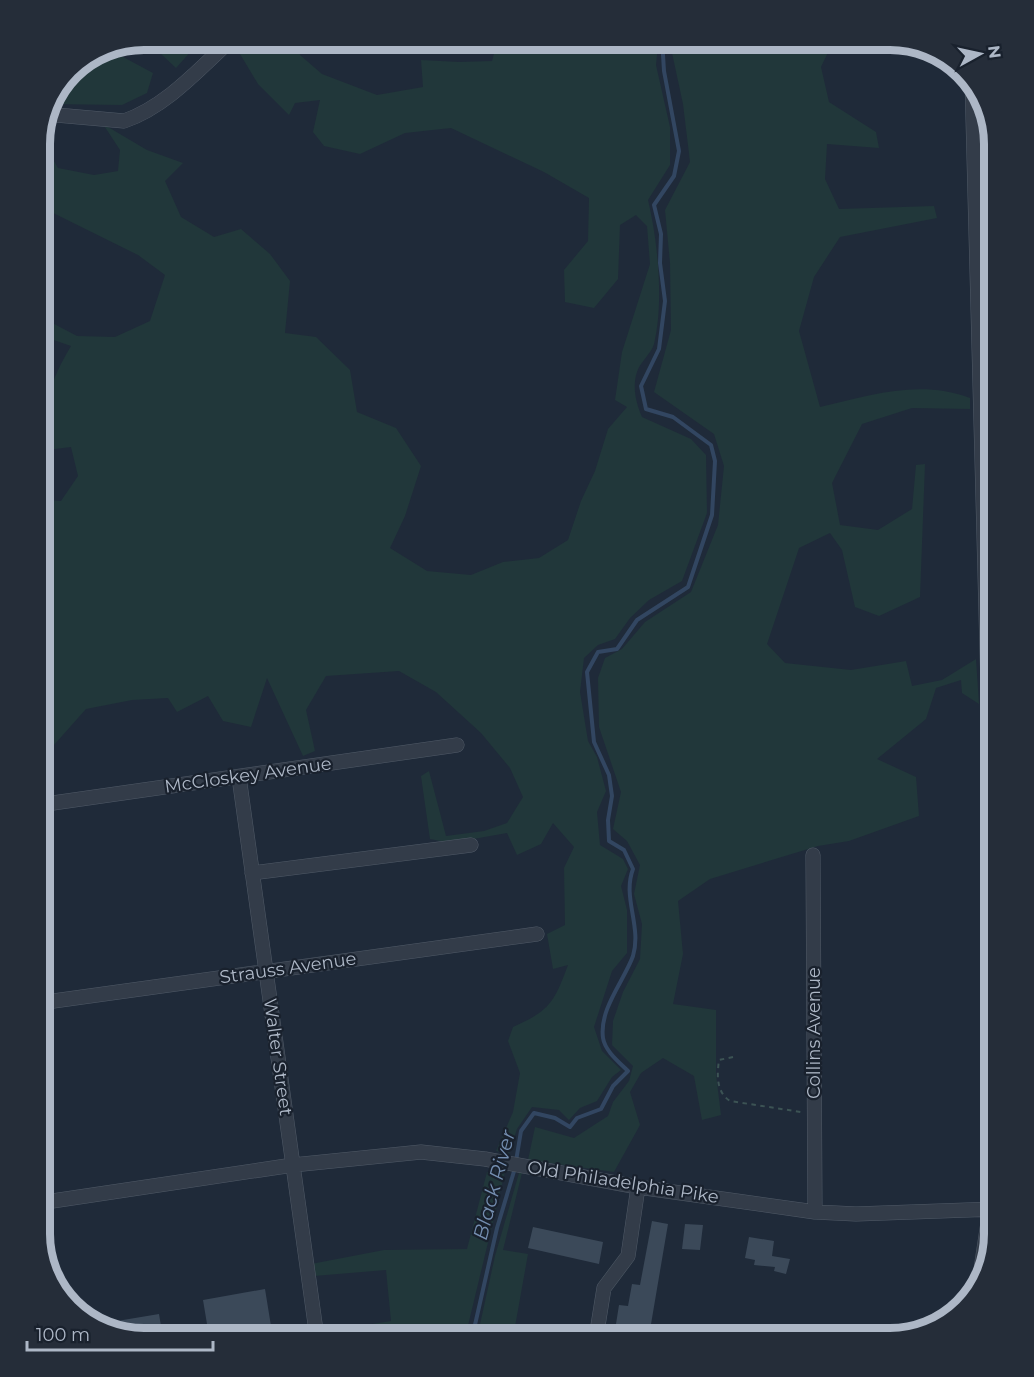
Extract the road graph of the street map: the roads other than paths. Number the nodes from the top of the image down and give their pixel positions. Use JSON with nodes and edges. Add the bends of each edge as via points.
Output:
{"nodes":[{"id":1,"x":220,"y":50,"type":"edge"},
{"id":2,"x":973,"y":98,"type":"edge"},
{"id":3,"x":54,"y":115,"type":"edge"},
{"id":4,"x":984,"y":431,"type":"edge"},
{"id":5,"x":457,"y":745,"type":"dead end"},
{"id":6,"x":239,"y":777,"type":"junction"},
{"id":7,"x":49,"y":804,"type":"edge"},
{"id":8,"x":471,"y":845,"type":"dead end"},
{"id":9,"x":813,"y":855,"type":"dead end"},
{"id":10,"x":252,"y":873,"type":"junction"},
{"id":11,"x":537,"y":934,"type":"dead end"},
{"id":12,"x":266,"y":971,"type":"junction"},
{"id":13,"x":49,"y":1002,"type":"edge"},
{"id":14,"x":293,"y":1165,"type":"junction"},
{"id":15,"x":638,"y":1187,"type":"junction"},
{"id":16,"x":49,"y":1201,"type":"edge"},
{"id":17,"x":984,"y":1209,"type":"edge"},
{"id":18,"x":815,"y":1212,"type":"junction"},
{"id":19,"x":316,"y":1328,"type":"edge"},
{"id":20,"x":598,"y":1328,"type":"edge"}],
"edges":[{"from":1,"to":3,"type":"street","via":[[157,105],[135,117],[124,121]]},
{"from":2,"to":4,"type":"street"},
{"from":5,"to":6,"type":"street","name":"McCloskey Avenue"},
{"from":6,"to":7,"type":"street","name":"McCloskey Avenue"},
{"from":6,"to":10,"type":"street","name":"Walter Street"},
{"from":8,"to":10,"type":"street"},
{"from":9,"to":18,"type":"street","name":"Collins Avenue"},
{"from":10,"to":12,"type":"street","name":"Walter Street"},
{"from":11,"to":12,"type":"street","name":"Strauss Avenue"},
{"from":12,"to":13,"type":"street","name":"Strauss Avenue"},
{"from":12,"to":14,"type":"street","name":"Walter Street"},
{"from":14,"to":15,"type":"street","name":"Old Philadelphia Pike","via":[[421,1152]]},
{"from":14,"to":16,"type":"street","name":"Old Philadelphia Pike"},
{"from":14,"to":19,"type":"street","name":"Walter Street"},
{"from":15,"to":18,"type":"street","name":"Old Philadelphia Pike"},
{"from":15,"to":20,"type":"street","via":[[628,1256],[604,1288]]},
{"from":17,"to":18,"type":"street","name":"Old Philadelphia Pike","via":[[856,1215]]}]}
